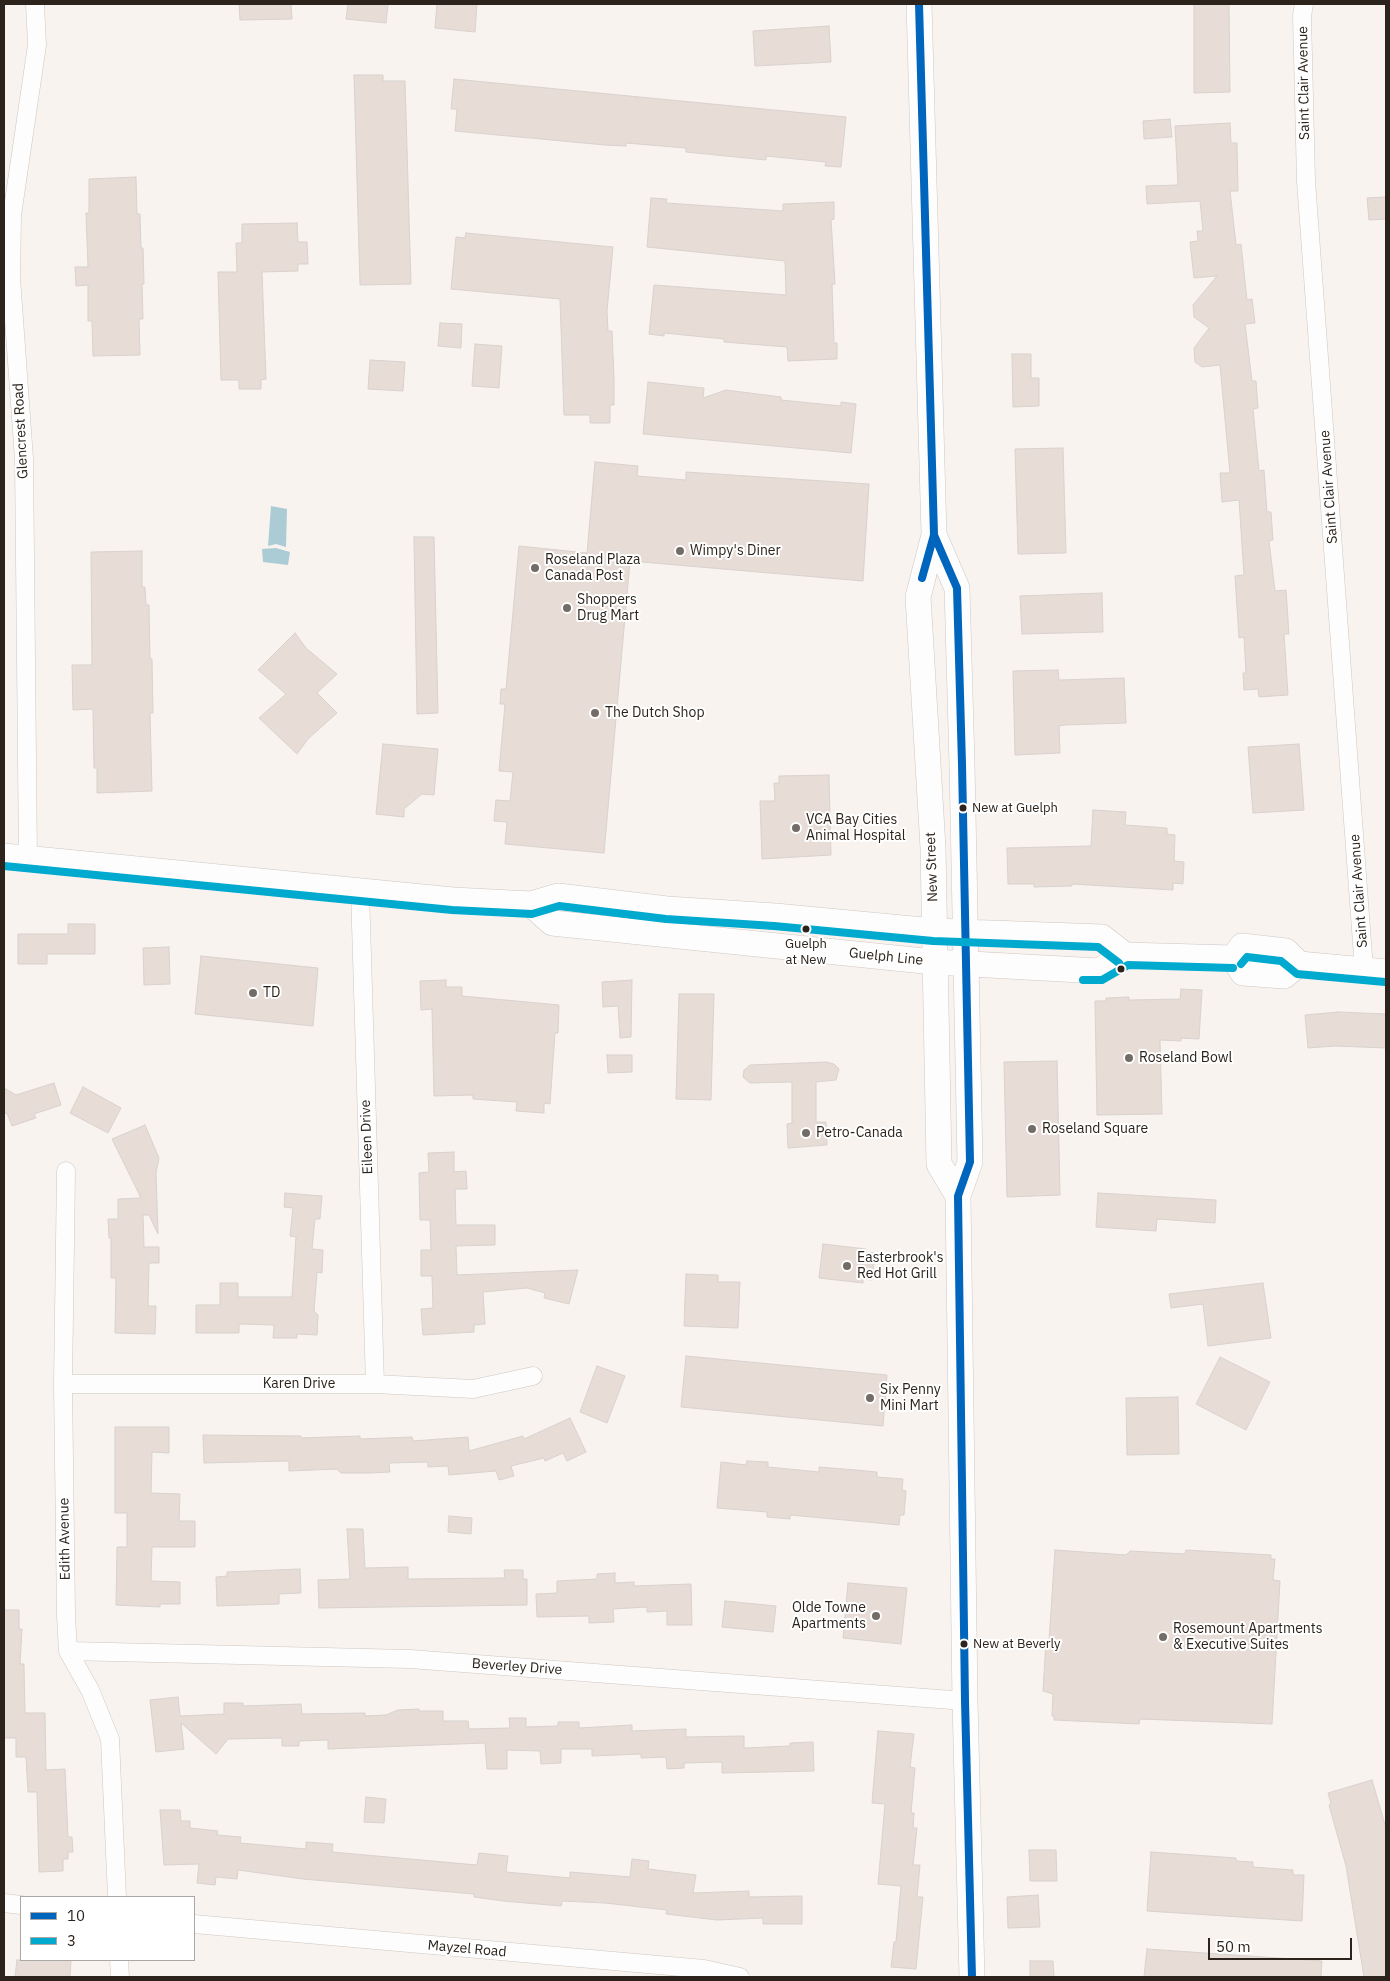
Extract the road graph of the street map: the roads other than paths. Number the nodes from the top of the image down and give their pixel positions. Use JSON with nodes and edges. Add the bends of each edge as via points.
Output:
{"nodes":[{"id":1,"x":35,"y":4,"type":"edge"},
{"id":2,"x":919,"y":4,"type":"edge"},
{"id":3,"x":1304,"y":4,"type":"edge"},
{"id":4,"x":934,"y":535,"type":"junction"},
{"id":5,"x":4,"y":856,"type":"edge"},
{"id":6,"x":28,"y":860,"type":"junction"},
{"id":7,"x":360,"y":891,"type":"junction"},
{"id":8,"x":531,"y":904,"type":"junction"},
{"id":9,"x":934,"y":931,"type":"junction"},
{"id":10,"x":966,"y":933,"type":"junction"},
{"id":11,"x":1125,"y":955,"type":"junction"},
{"id":12,"x":934,"y":962,"type":"junction"},
{"id":13,"x":966,"y":964,"type":"junction"},
{"id":14,"x":1375,"y":971,"type":"edge"},
{"id":15,"x":66,"y":1171,"type":"dead end"},
{"id":16,"x":958,"y":1196,"type":"junction"},
{"id":17,"x":533,"y":1376,"type":"dead end"},
{"id":18,"x":63,"y":1384,"type":"junction"},
{"id":19,"x":375,"y":1384,"type":"junction"},
{"id":20,"x":68,"y":1651,"type":"junction"},
{"id":21,"x":965,"y":1700,"type":"junction"},
{"id":22,"x":117,"y":1896,"type":"edge"},
{"id":23,"x":4,"y":1903,"type":"edge"},
{"id":24,"x":20,"y":1905,"type":"edge"},
{"id":25,"x":195,"y":1924,"type":"edge"},
{"id":26,"x":119,"y":1961,"type":"edge"},
{"id":27,"x":120,"y":1977,"type":"edge"},
{"id":28,"x":740,"y":1977,"type":"edge"},
{"id":29,"x":972,"y":1977,"type":"edge"}],
"edges":[{"from":1,"to":6,"type":"street","name":"Glencrest Road","via":[[37,45],[12,215],[11,278],[24,458]]},
{"from":2,"to":4,"type":"main road","name":"New Street"},
{"from":3,"to":14,"type":"street","name":"Saint Clair Avenue","via":[[1306,181]]},
{"from":4,"to":9,"type":"main road","name":"New Street","via":[[918,597]]},
{"from":4,"to":10,"type":"main road","name":"New Street","via":[[957,588]]},
{"from":5,"to":6,"type":"main road"},
{"from":6,"to":7,"type":"main road"},
{"from":7,"to":8,"type":"main road"},
{"from":7,"to":19,"type":"street","name":"Eileen Drive"},
{"from":8,"to":9,"type":"main road","via":[[558,896],[667,909]]},
{"from":8,"to":12,"type":"main road","name":"Guelph Line","via":[[552,923]]},
{"from":9,"to":10,"type":"main road"},
{"from":9,"to":12,"type":"main road","name":"New Street"},
{"from":10,"to":11,"type":"main road","via":[[1102,937]]},
{"from":10,"to":13,"type":"main road","name":"New Street"},
{"from":11,"to":13,"type":"main road","name":"Guelph Line","via":[[1099,971]]},
{"from":11,"to":14,"type":"main road","via":[[1233,958],[1243,973],[1250,974],[1284,976],[1299,964]]},
{"from":12,"to":13,"type":"main road","name":"Guelph Line"},
{"from":12,"to":16,"type":"main road","name":"New Street","via":[[939,1164]]},
{"from":13,"to":16,"type":"main road","name":"New Street","via":[[970,1162]]},
{"from":15,"to":18,"type":"street","name":"Edith Avenue"},
{"from":16,"to":21,"type":"main road","name":"New Street"},
{"from":17,"to":19,"type":"street","name":"Karen Drive","via":[[473,1389]]},
{"from":18,"to":19,"type":"street","name":"Karen Drive"},
{"from":18,"to":20,"type":"street","name":"Edith Avenue"},
{"from":20,"to":21,"type":"street","name":"Beverley Drive","via":[[410,1659]]},
{"from":20,"to":22,"type":"street","name":"Edith Avenue","via":[[90,1690],[110,1739]]},
{"from":21,"to":29,"type":"main road","name":"New Street"},
{"from":23,"to":24,"type":"street"},
{"from":25,"to":28,"type":"street","name":"Mayzel Road","via":[[704,1969]]},
{"from":26,"to":27,"type":"street"}]}
